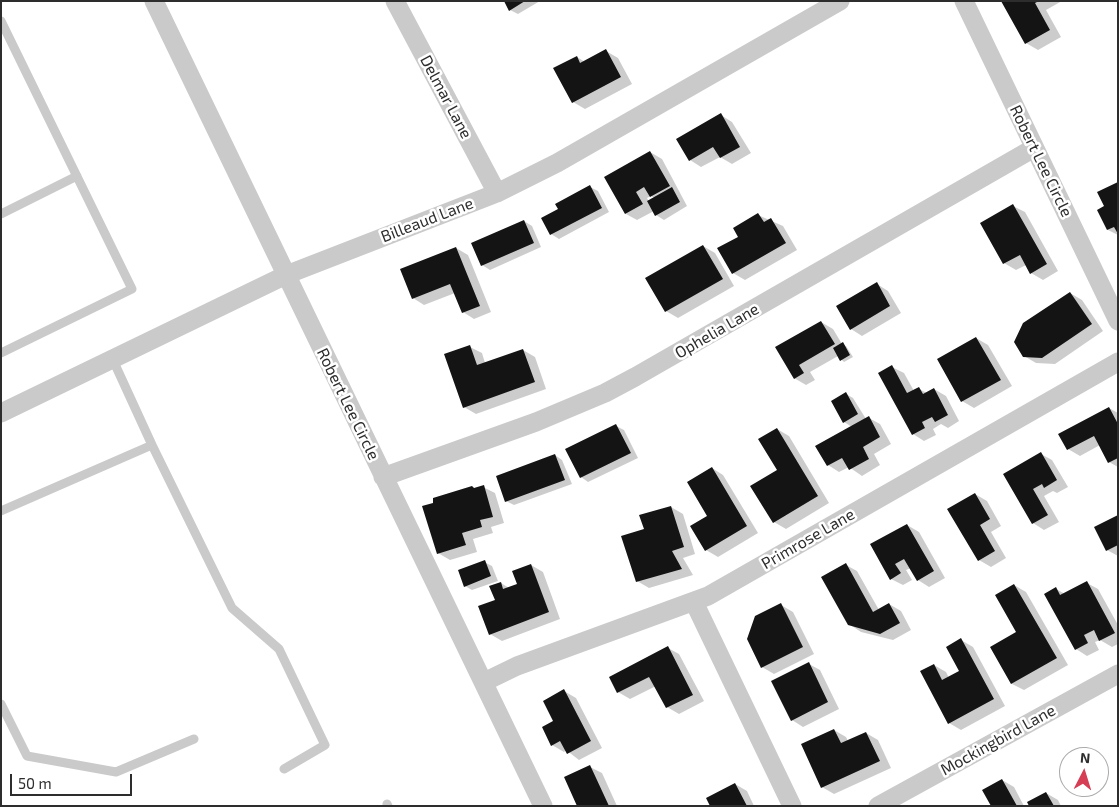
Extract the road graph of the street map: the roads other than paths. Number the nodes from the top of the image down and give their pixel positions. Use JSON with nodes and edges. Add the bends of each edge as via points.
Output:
{"nodes":[{"id":1,"x":154,"y":1,"type":"edge"},
{"id":2,"x":395,"y":1,"type":"edge"},
{"id":3,"x":840,"y":1,"type":"edge"},
{"id":4,"x":964,"y":1,"type":"edge"},
{"id":5,"x":1,"y":21,"type":"edge"},
{"id":6,"x":1034,"y":148,"type":"junction"},
{"id":7,"x":77,"y":176,"type":"junction"},
{"id":8,"x":497,"y":193,"type":"junction"},
{"id":9,"x":1,"y":214,"type":"edge"},
{"id":10,"x":286,"y":275,"type":"junction"},
{"id":11,"x":1118,"y":321,"type":"edge"},
{"id":12,"x":1,"y":353,"type":"edge"},
{"id":13,"x":113,"y":360,"type":"junction"},
{"id":14,"x":1118,"y":362,"type":"edge"},
{"id":15,"x":1,"y":413,"type":"edge"},
{"id":16,"x":152,"y":445,"type":"junction"},
{"id":17,"x":383,"y":477,"type":"junction"},
{"id":18,"x":1,"y":511,"type":"edge"},
{"id":19,"x":694,"y":602,"type":"junction"},
{"id":20,"x":1118,"y":674,"type":"edge"},
{"id":21,"x":484,"y":682,"type":"junction"},
{"id":22,"x":1,"y":704,"type":"edge"},
{"id":23,"x":194,"y":739,"type":"dead end"},
{"id":24,"x":284,"y":770,"type":"dead end"},
{"id":25,"x":543,"y":806,"type":"edge"},
{"id":26,"x":792,"y":806,"type":"edge"},
{"id":27,"x":878,"y":806,"type":"edge"}],
"edges":[{"from":1,"to":10,"type":"street","name":"Robert Lee Circle"},
{"from":2,"to":8,"type":"street","name":"Delmar Lane"},
{"from":3,"to":8,"type":"street","name":"Billeaud Lane","via":[[557,163]]},
{"from":4,"to":6,"type":"street","name":"Robert Lee Circle"},
{"from":5,"to":7,"type":"lane"},
{"from":6,"to":11,"type":"street","name":"Robert Lee Circle"},
{"from":6,"to":17,"type":"street","name":"Ophelia Lane","via":[[628,381],[536,422]]},
{"from":7,"to":9,"type":"lane"},
{"from":7,"to":12,"type":"lane","via":[[132,288]]},
{"from":8,"to":10,"type":"street","name":"Billeaud Lane"},
{"from":10,"to":13,"type":"street","name":"Billeaud Lane"},
{"from":10,"to":17,"type":"street","name":"Robert Lee Circle"},
{"from":13,"to":15,"type":"street","name":"Billeaud Lane"},
{"from":13,"to":16,"type":"lane"},
{"from":14,"to":19,"type":"street","name":"Primrose Lane"},
{"from":16,"to":18,"type":"lane"},
{"from":16,"to":24,"type":"lane","via":[[232,608],[279,649],[324,745]]},
{"from":17,"to":21,"type":"street","name":"Robert Lee Circle"},
{"from":19,"to":21,"type":"street","name":"Primrose Lane","via":[[517,666]]},
{"from":19,"to":26,"type":"street"},
{"from":20,"to":27,"type":"street","name":"Mockingbird Lane"},
{"from":21,"to":25,"type":"street","name":"Robert Lee Circle"},
{"from":22,"to":23,"type":"lane","via":[[27,756],[116,772]]}]}
